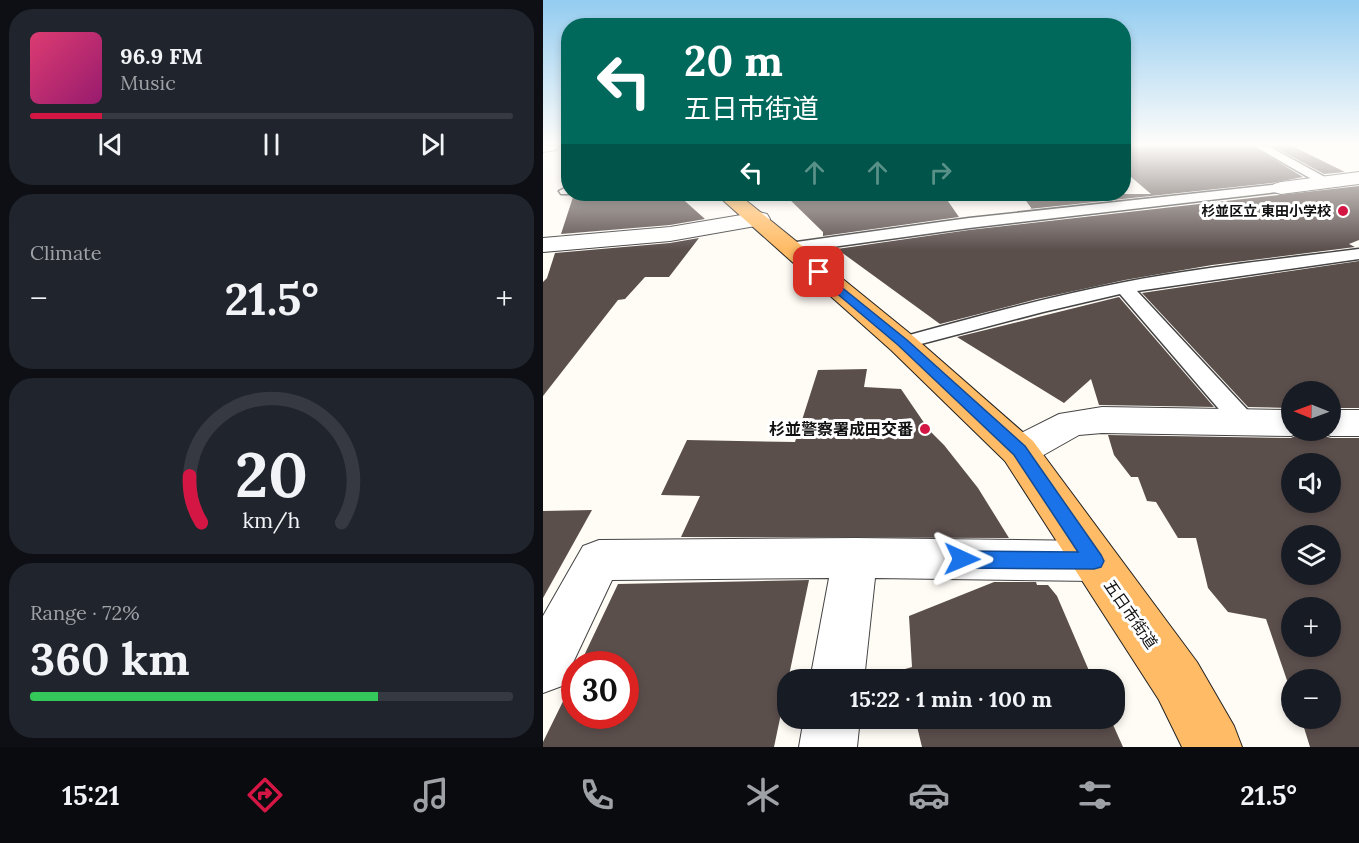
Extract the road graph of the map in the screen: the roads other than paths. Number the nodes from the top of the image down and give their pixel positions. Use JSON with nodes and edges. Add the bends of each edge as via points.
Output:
{"nodes":[{"id":1,"x":1336,"y":181,"type":"edge"},
{"id":2,"x":1327,"y":182,"type":"joint"},
{"id":3,"x":1281,"y":188,"type":"joint"},
{"id":4,"x":735,"y":201,"type":"edge"},
{"id":5,"x":759,"y":219,"type":"junction"},
{"id":6,"x":543,"y":245,"type":"edge"},
{"id":7,"x":789,"y":248,"type":"junction"},
{"id":8,"x":1359,"y":254,"type":"edge"},
{"id":9,"x":1124,"y":288,"type":"junction"},
{"id":10,"x":902,"y":343,"type":"junction"},
{"id":11,"x":1245,"y":423,"type":"junction"},
{"id":12,"x":1281,"y":423,"type":"edge"},
{"id":13,"x":1341,"y":423,"type":"edge"},
{"id":14,"x":1359,"y":423,"type":"edge"},
{"id":15,"x":1019,"y":451,"type":"junction"},
{"id":16,"x":855,"y":558,"type":"junction"},
{"id":17,"x":1094,"y":561,"type":"junction"},
{"id":18,"x":543,"y":667,"type":"edge"},
{"id":19,"x":839,"y":669,"type":"edge"},
{"id":20,"x":830,"y":729,"type":"edge"},
{"id":21,"x":828,"y":747,"type":"edge"},
{"id":22,"x":1213,"y":747,"type":"edge"}],
"edges":[{"from":1,"to":2,"type":"street"},
{"from":2,"to":3,"type":"street"},
{"from":3,"to":7,"type":"lane"},
{"from":4,"to":5,"type":"main road","name":"五日市街道"},
{"from":5,"to":6,"type":"street","via":[[670,234]]},
{"from":5,"to":7,"type":"main road","name":"五日市街道"},
{"from":7,"to":10,"type":"main road","name":"五日市街道"},
{"from":8,"to":9,"type":"lane"},
{"from":9,"to":10,"type":"lane"},
{"from":9,"to":11,"type":"lane"},
{"from":10,"to":15,"type":"main road","name":"五日市街道"},
{"from":11,"to":12,"type":"street"},
{"from":11,"to":15,"type":"street","via":[[1072,423]]},
{"from":13,"to":14,"type":"street"},
{"from":15,"to":17,"type":"main road","name":"五日市街道"},
{"from":16,"to":17,"type":"street"},
{"from":16,"to":18,"type":"street","via":[[599,560]]},
{"from":16,"to":19,"type":"street"},
{"from":17,"to":22,"type":"main road","name":"五日市街道","via":[[1178,681]]},
{"from":20,"to":21,"type":"street"}]}
